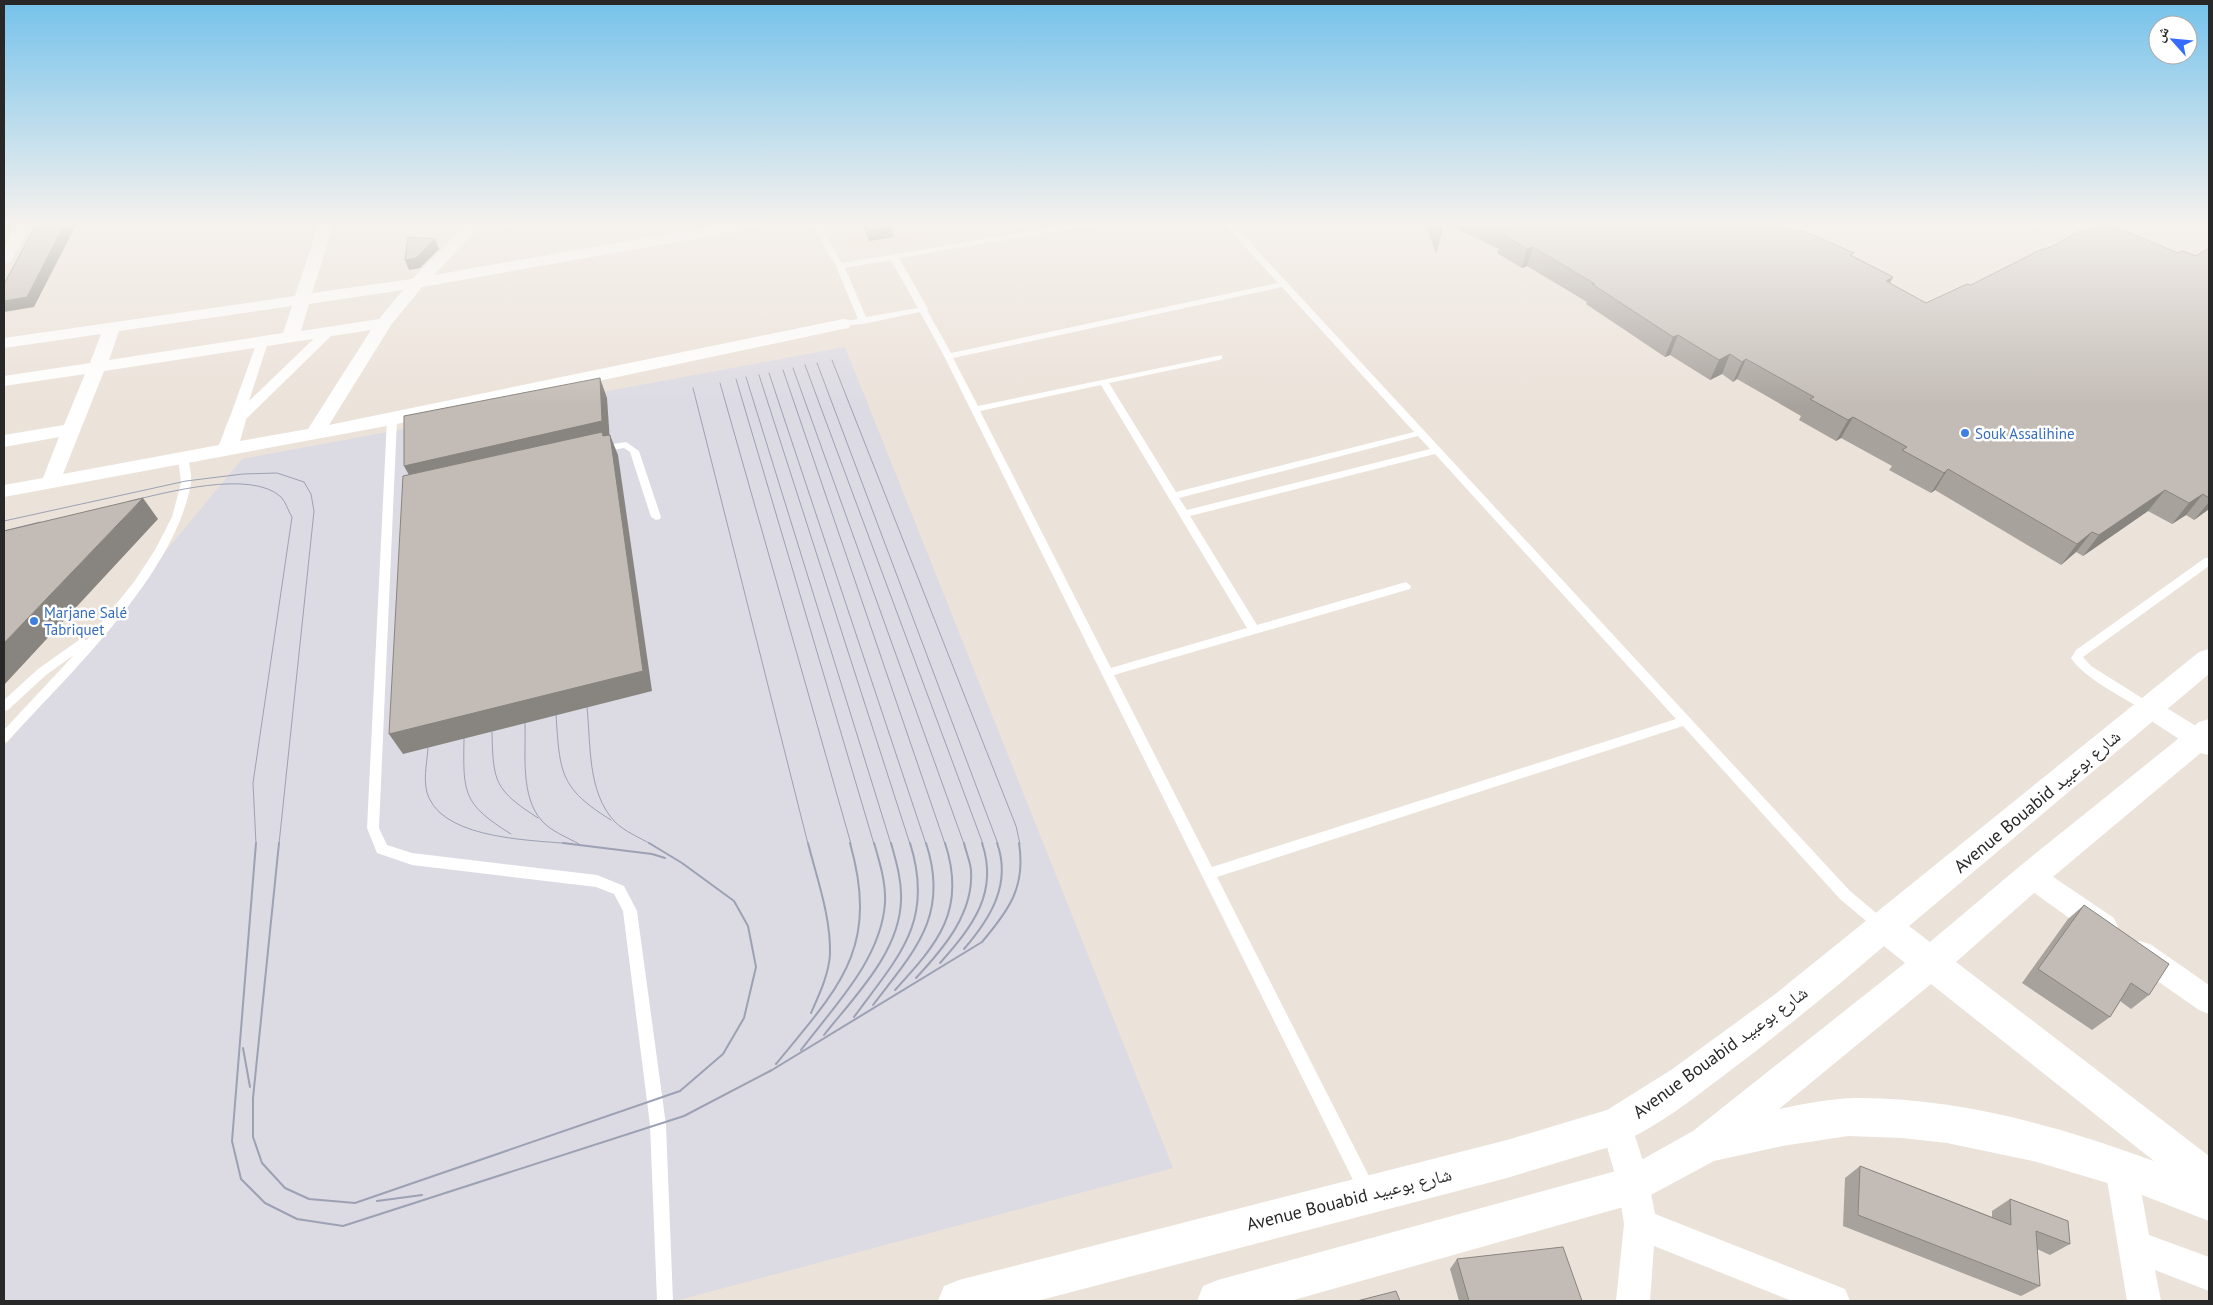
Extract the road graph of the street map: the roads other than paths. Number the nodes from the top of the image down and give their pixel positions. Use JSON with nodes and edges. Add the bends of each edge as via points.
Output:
{"nodes":[{"id":1,"x":306,"y":284,"type":"edge"},
{"id":2,"x":411,"y":284,"type":"edge"},
{"id":3,"x":416,"y":284,"type":"edge"},
{"id":4,"x":847,"y":284,"type":"edge"},
{"id":5,"x":909,"y":284,"type":"edge"},
{"id":6,"x":1284,"y":284,"type":"joint"},
{"id":7,"x":300,"y":300,"type":"junction"},
{"id":8,"x":924,"y":309,"type":"junction"},
{"id":9,"x":863,"y":321,"type":"junction"},
{"id":10,"x":384,"y":323,"type":"junction"},
{"id":11,"x":843,"y":324,"type":"joint"},
{"id":12,"x":112,"y":327,"type":"junction"},
{"id":13,"x":329,"y":332,"type":"junction"},
{"id":14,"x":290,"y":338,"type":"junction"},
{"id":15,"x":262,"y":342,"type":"junction"},
{"id":16,"x":4,"y":343,"type":"edge"},
{"id":17,"x":948,"y":356,"type":"junction"},
{"id":18,"x":1219,"y":357,"type":"dead end"},
{"id":19,"x":98,"y":367,"type":"junction"},
{"id":20,"x":4,"y":381,"type":"edge"},
{"id":21,"x":1104,"y":382,"type":"junction"},
{"id":22,"x":975,"y":409,"type":"junction"},
{"id":23,"x":392,"y":419,"type":"junction"},
{"id":24,"x":237,"y":420,"type":"junction"},
{"id":25,"x":69,"y":430,"type":"junction"},
{"id":26,"x":315,"y":433,"type":"junction"},
{"id":27,"x":1420,"y":433,"type":"junction"},
{"id":28,"x":4,"y":441,"type":"edge"},
{"id":29,"x":228,"y":448,"type":"junction"},
{"id":30,"x":1436,"y":451,"type":"junction"},
{"id":31,"x":589,"y":452,"type":"edge"},
{"id":32,"x":183,"y":457,"type":"junction"},
{"id":33,"x":51,"y":481,"type":"junction"},
{"id":34,"x":4,"y":491,"type":"edge"},
{"id":35,"x":1173,"y":496,"type":"junction"},
{"id":36,"x":1184,"y":514,"type":"junction"},
{"id":37,"x":656,"y":517,"type":"dead end"},
{"id":38,"x":2209,"y":561,"type":"edge"},
{"id":39,"x":1406,"y":586,"type":"dead end"},
{"id":40,"x":1254,"y":630,"type":"junction"},
{"id":41,"x":100,"y":631,"type":"junction"},
{"id":42,"x":2206,"y":666,"type":"edge"},
{"id":43,"x":1107,"y":673,"type":"junction"},
{"id":44,"x":4,"y":708,"type":"edge"},
{"id":45,"x":2149,"y":708,"type":"junction"},
{"id":46,"x":1685,"y":721,"type":"junction"},
{"id":47,"x":4,"y":738,"type":"edge"},
{"id":48,"x":2206,"y":738,"type":"edge"},
{"id":49,"x":1208,"y":874,"type":"junction"},
{"id":50,"x":2031,"y":876,"type":"junction"},
{"id":51,"x":1885,"y":927,"type":"junction"},
{"id":52,"x":1930,"y":964,"type":"junction"},
{"id":53,"x":2209,"y":1001,"type":"edge"},
{"id":54,"x":1616,"y":1126,"type":"junction"},
{"id":55,"x":1706,"y":1144,"type":"junction"},
{"id":56,"x":2121,"y":1168,"type":"junction"},
{"id":57,"x":2209,"y":1180,"type":"edge"},
{"id":58,"x":1634,"y":1185,"type":"junction"},
{"id":59,"x":1368,"y":1194,"type":"junction"},
{"id":60,"x":2209,"y":1202,"type":"edge"},
{"id":61,"x":1640,"y":1224,"type":"junction"},
{"id":62,"x":2135,"y":1246,"type":"junction"},
{"id":63,"x":2209,"y":1274,"type":"edge"},
{"id":64,"x":666,"y":1301,"type":"edge"},
{"id":65,"x":959,"y":1301,"type":"edge"},
{"id":66,"x":1218,"y":1301,"type":"edge"},
{"id":67,"x":1633,"y":1301,"type":"edge"},
{"id":68,"x":1833,"y":1301,"type":"edge"},
{"id":69,"x":2144,"y":1301,"type":"edge"}],
"edges":[{"from":1,"to":7,"type":"street"},
{"from":2,"to":7,"type":"street"},
{"from":3,"to":10,"type":"street"},
{"from":4,"to":9,"type":"lane"},
{"from":5,"to":8,"type":"lane"},
{"from":6,"to":17,"type":"lane"},
{"from":6,"to":27,"type":"lane"},
{"from":7,"to":12,"type":"street"},
{"from":7,"to":14,"type":"street"},
{"from":8,"to":9,"type":"lane"},
{"from":8,"to":17,"type":"lane"},
{"from":9,"to":11,"type":"lane"},
{"from":10,"to":13,"type":"street"},
{"from":10,"to":26,"type":"street"},
{"from":11,"to":23,"type":"street"},
{"from":12,"to":16,"type":"street"},
{"from":12,"to":19,"type":"street"},
{"from":13,"to":14,"type":"street"},
{"from":13,"to":24,"type":"street"},
{"from":14,"to":15,"type":"street"},
{"from":15,"to":19,"type":"street"},
{"from":15,"to":24,"type":"street"},
{"from":17,"to":22,"type":"lane"},
{"from":18,"to":21,"type":"lane"},
{"from":19,"to":20,"type":"street"},
{"from":19,"to":25,"type":"street"},
{"from":21,"to":22,"type":"lane"},
{"from":21,"to":35,"type":"lane"},
{"from":22,"to":43,"type":"lane"},
{"from":23,"to":26,"type":"street"},
{"from":23,"to":64,"type":"lane","via":[[393,496],[373,828],[382,849],[412,859],[597,881],[619,890],[630,911],[658,1125]]},
{"from":24,"to":29,"type":"street"},
{"from":25,"to":28,"type":"street"},
{"from":25,"to":33,"type":"street"},
{"from":26,"to":29,"type":"street"},
{"from":27,"to":30,"type":"lane"},
{"from":27,"to":35,"type":"lane"},
{"from":29,"to":32,"type":"street"},
{"from":30,"to":36,"type":"lane"},
{"from":30,"to":46,"type":"lane"},
{"from":31,"to":37,"type":"lane","via":[[618,445],[632,448]]},
{"from":32,"to":33,"type":"street"},
{"from":32,"to":41,"type":"lane","via":[[186,481],[176,518],[144,578]]},
{"from":33,"to":34,"type":"street"},
{"from":35,"to":36,"type":"lane"},
{"from":36,"to":40,"type":"lane"},
{"from":38,"to":45,"type":"lane","via":[[2080,653],[2078,658],[2087,669]]},
{"from":39,"to":40,"type":"lane"},
{"from":40,"to":43,"type":"lane"},
{"from":41,"to":44,"type":"lane","via":[[42,672]]},
{"from":41,"to":47,"type":"lane"},
{"from":42,"to":45,"type":"street","name":"Avenue Bouabid شارع بوعبيد"},
{"from":43,"to":49,"type":"lane"},
{"from":45,"to":48,"type":"street"},
{"from":45,"to":51,"type":"street","name":"Avenue Bouabid شارع بوعبيد"},
{"from":46,"to":49,"type":"lane"},
{"from":46,"to":51,"type":"lane","via":[[1845,895]]},
{"from":48,"to":50,"type":"street"},
{"from":49,"to":59,"type":"lane"},
{"from":50,"to":52,"type":"street"},
{"from":50,"to":53,"type":"street"},
{"from":51,"to":52,"type":"street"},
{"from":51,"to":54,"type":"street","name":"Avenue Bouabid شارع بوعبيد","via":[[1684,1083]]},
{"from":52,"to":55,"type":"street"},
{"from":52,"to":57,"type":"street"},
{"from":54,"to":58,"type":"street"},
{"from":54,"to":59,"type":"street","name":"Avenue Bouabid شارع بوعبيد","via":[[1507,1159]]},
{"from":55,"to":56,"type":"street","via":[[1790,1125],[1855,1117],[1946,1125],[2037,1143]]},
{"from":55,"to":58,"type":"street"},
{"from":56,"to":60,"type":"street"},
{"from":56,"to":62,"type":"street"},
{"from":58,"to":61,"type":"street"},
{"from":58,"to":66,"type":"street"},
{"from":59,"to":65,"type":"street","name":"Avenue Bouabid شارع بوعبيد"},
{"from":61,"to":67,"type":"street"},
{"from":61,"to":68,"type":"street"},
{"from":62,"to":63,"type":"street"},
{"from":62,"to":69,"type":"street"}]}
